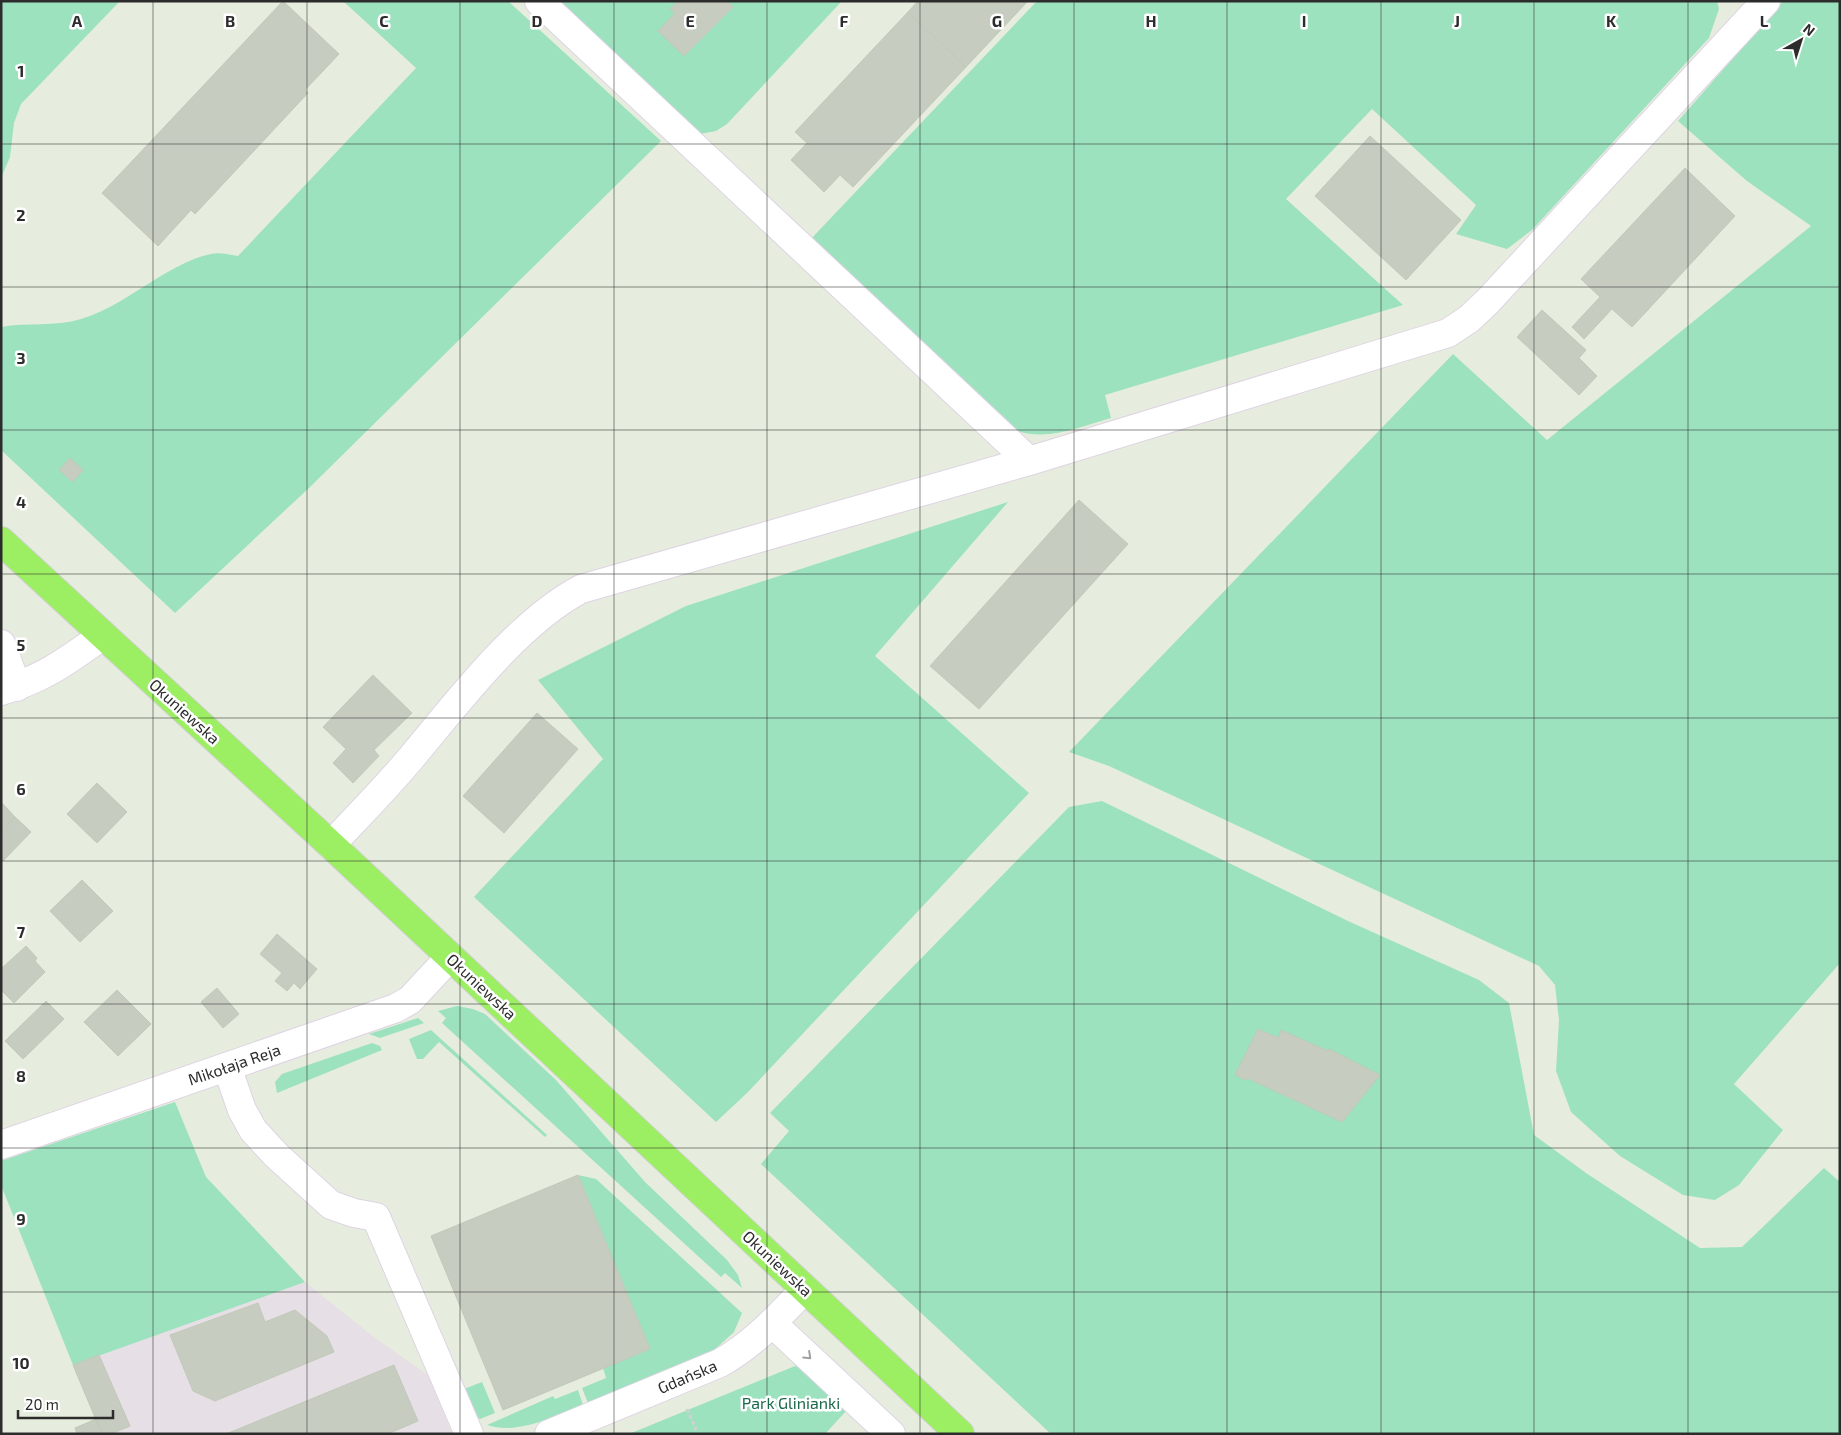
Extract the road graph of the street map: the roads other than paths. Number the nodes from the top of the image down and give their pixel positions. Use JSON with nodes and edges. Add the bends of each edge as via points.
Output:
{"nodes":[{"id":1,"x":539,"y":1,"type":"edge"},
{"id":2,"x":1766,"y":1,"type":"edge"},
{"id":3,"x":1029,"y":461,"type":"junction"},
{"id":4,"x":1,"y":541,"type":"edge"},
{"id":5,"x":102,"y":636,"type":"junction"},
{"id":6,"x":1,"y":644,"type":"edge"},
{"id":7,"x":9,"y":689,"type":"edge"},
{"id":8,"x":331,"y":844,"type":"junction"},
{"id":9,"x":450,"y":957,"type":"junction"},
{"id":10,"x":227,"y":1066,"type":"junction"},
{"id":11,"x":1,"y":1145,"type":"edge"},
{"id":12,"x":805,"y":1289,"type":"junction"},
{"id":13,"x":772,"y":1323,"type":"junction"},
{"id":14,"x":886,"y":1429,"type":"edge"},
{"id":15,"x":468,"y":1434,"type":"edge"},
{"id":16,"x":549,"y":1434,"type":"edge"},
{"id":17,"x":960,"y":1434,"type":"edge"}],
"edges":[{"from":1,"to":3,"type":"street"},
{"from":2,"to":3,"type":"street","via":[[1488,301],[1469,320],[1448,334]]},
{"from":3,"to":8,"type":"street","via":[[613,579],[559,600],[489,668]]},
{"from":4,"to":5,"type":"main road","name":"Okuniewska"},
{"from":5,"to":7,"type":"street","via":[[56,670]]},
{"from":5,"to":8,"type":"main road","name":"Okuniewska"},
{"from":6,"to":7,"type":"street"},
{"from":8,"to":9,"type":"main road","name":"Okuniewska"},
{"from":9,"to":10,"type":"street","name":"Mikołaja Reja","via":[[410,1000],[396,1008]]},
{"from":9,"to":12,"type":"main road","name":"Okuniewska"},
{"from":10,"to":11,"type":"street","name":"Mikołaja Reja"},
{"from":10,"to":15,"type":"street","via":[[242,1110],[276,1155],[331,1204],[376,1217]]},
{"from":12,"to":13,"type":"street","name":"Gdańska"},
{"from":12,"to":17,"type":"main road","name":"Okuniewska"},
{"from":13,"to":14,"type":"street","one_way":true},
{"from":13,"to":16,"type":"street","name":"Gdańska","via":[[753,1342],[720,1363]]}]}
